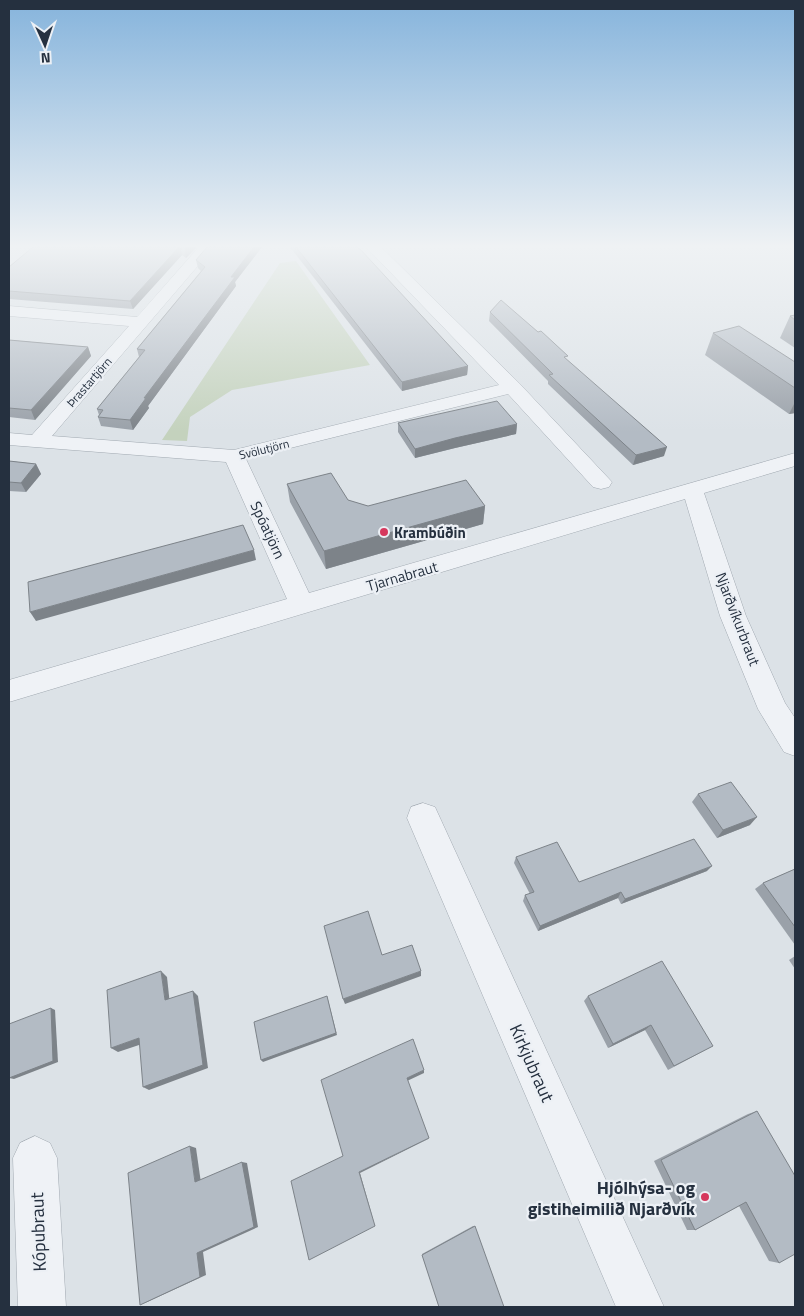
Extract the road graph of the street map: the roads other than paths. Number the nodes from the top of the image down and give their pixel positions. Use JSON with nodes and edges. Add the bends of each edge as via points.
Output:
{"nodes":[{"id":1,"x":154,"y":308,"type":"edge"},
{"id":2,"x":435,"y":308,"type":"edge"},
{"id":3,"x":9,"y":311,"type":"edge"},
{"id":4,"x":142,"y":322,"type":"junction"},
{"id":5,"x":512,"y":387,"type":"junction"},
{"id":6,"x":9,"y":439,"type":"edge"},
{"id":7,"x":36,"y":442,"type":"junction"},
{"id":8,"x":234,"y":456,"type":"junction"},
{"id":9,"x":795,"y":459,"type":"edge"},
{"id":10,"x":601,"y":482,"type":"dead end"},
{"id":11,"x":691,"y":490,"type":"junction"},
{"id":12,"x":302,"y":605,"type":"junction"},
{"id":13,"x":9,"y":691,"type":"edge"},
{"id":14,"x":795,"y":743,"type":"edge"},
{"id":15,"x":423,"y":818,"type":"dead end"},
{"id":16,"x":35,"y":1158,"type":"dead end"},
{"id":17,"x":42,"y":1307,"type":"edge"},
{"id":18,"x":640,"y":1307,"type":"edge"}],
"edges":[{"from":1,"to":4,"type":"street","name":"Þrastartjörn"},
{"from":2,"to":5,"type":"street"},
{"from":3,"to":4,"type":"street"},
{"from":4,"to":7,"type":"street","name":"Þrastartjörn"},
{"from":5,"to":8,"type":"street","name":"Svölutjörn"},
{"from":5,"to":10,"type":"street"},
{"from":6,"to":7,"type":"street","name":"Svölutjörn"},
{"from":7,"to":8,"type":"street","name":"Svölutjörn"},
{"from":8,"to":12,"type":"street","name":"Spóatjörn"},
{"from":9,"to":11,"type":"street","name":"Tjarnabraut"},
{"from":11,"to":12,"type":"street","name":"Tjarnabraut"},
{"from":11,"to":14,"type":"street","name":"Njarðvíkurbraut","via":[[696,497],[733,616],[773,709]]},
{"from":12,"to":13,"type":"street","name":"Tjarnabraut"},
{"from":15,"to":18,"type":"street","name":"Kirkjubraut"},
{"from":16,"to":17,"type":"street","name":"Kópubraut"}]}
